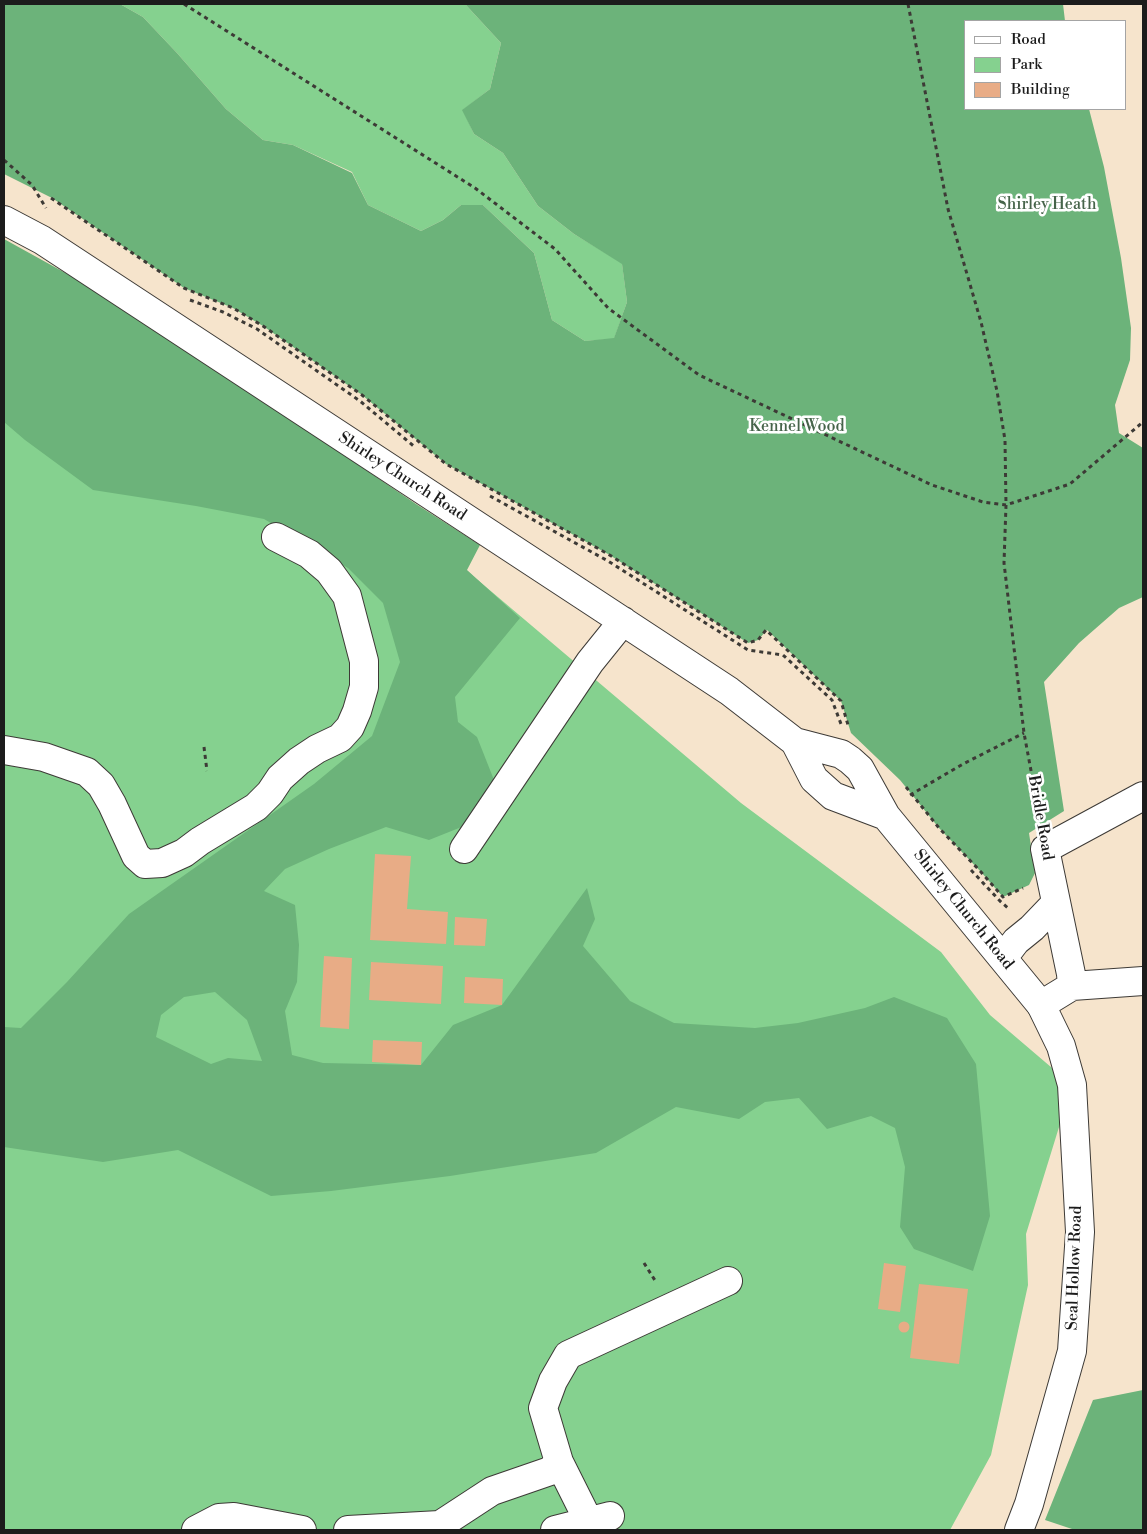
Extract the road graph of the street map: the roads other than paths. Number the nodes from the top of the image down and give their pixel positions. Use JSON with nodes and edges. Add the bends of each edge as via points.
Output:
{"nodes":[{"id":1,"x":4,"y":220,"type":"edge"},
{"id":2,"x":276,"y":537,"type":"dead end"},
{"id":3,"x":622,"y":621,"type":"junction"},
{"id":4,"x":796,"y":742,"type":"junction"},
{"id":5,"x":4,"y":750,"type":"edge"},
{"id":6,"x":1143,"y":796,"type":"edge"},
{"id":7,"x":886,"y":816,"type":"junction"},
{"id":8,"x":464,"y":849,"type":"dead end"},
{"id":9,"x":1056,"y":903,"type":"junction"},
{"id":10,"x":1003,"y":958,"type":"junction"},
{"id":11,"x":1143,"y":981,"type":"edge"},
{"id":12,"x":1072,"y":986,"type":"junction"},
{"id":13,"x":1041,"y":1005,"type":"junction"},
{"id":14,"x":728,"y":1281,"type":"dead end"},
{"id":15,"x":558,"y":1462,"type":"junction"},
{"id":16,"x":610,"y":1516,"type":"dead end"},
{"id":17,"x":584,"y":1523,"type":"junction"},
{"id":18,"x":196,"y":1530,"type":"edge"},
{"id":19,"x":302,"y":1530,"type":"edge"},
{"id":20,"x":348,"y":1530,"type":"edge"},
{"id":21,"x":555,"y":1530,"type":"edge"},
{"id":22,"x":1019,"y":1530,"type":"edge"}],
"edges":[{"from":1,"to":3,"type":"street","name":"Shirley Church Road","via":[[42,240]]},
{"from":2,"to":5,"type":"street","via":[[310,554],[329,571],[347,596],[364,661],[364,687],[350,727],[340,738],[299,761],[256,807],[184,853],[162,863],[146,864],[136,856],[101,785],[87,772],[44,757]]},
{"from":3,"to":4,"type":"street","name":"Shirley Church Road","via":[[729,691]]},
{"from":3,"to":8,"type":"street","via":[[585,670]]},
{"from":4,"to":7,"type":"street","name":"Shirley Church Road","via":[[814,779],[832,796]]},
{"from":4,"to":7,"type":"street","name":"Shirley Church Road","via":[[841,754],[860,768]]},
{"from":6,"to":9,"type":"street","name":"Bridle Road","via":[[1043,837]]},
{"from":7,"to":10,"type":"street","name":"Shirley Church Road"},
{"from":9,"to":10,"type":"street"},
{"from":9,"to":12,"type":"street","name":"Bridle Road"},
{"from":10,"to":13,"type":"street","name":"Shirley Church Road"},
{"from":11,"to":12,"type":"street"},
{"from":12,"to":13,"type":"street"},
{"from":13,"to":22,"type":"street","name":"Seal Hollow Road","via":[[1062,1046],[1072,1085],[1080,1232],[1072,1351]]},
{"from":14,"to":15,"type":"street","via":[[568,1355],[543,1408]]},
{"from":15,"to":17,"type":"street","via":[[585,1514]]},
{"from":15,"to":20,"type":"street","via":[[550,1471],[492,1491],[440,1525]]},
{"from":16,"to":17,"type":"street"},
{"from":17,"to":21,"type":"street"},
{"from":18,"to":19,"type":"street","via":[[219,1518],[234,1517]]}]}
